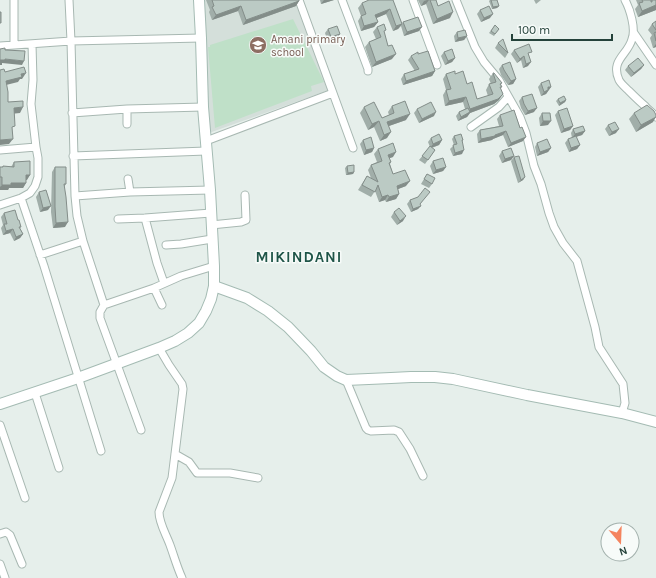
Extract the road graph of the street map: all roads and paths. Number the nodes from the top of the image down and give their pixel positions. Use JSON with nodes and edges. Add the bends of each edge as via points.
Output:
{"nodes":[{"id":1,"x":14,"y":0,"type":"edge"},
{"id":2,"x":69,"y":0,"type":"edge"},
{"id":3,"x":199,"y":0,"type":"edge"},
{"id":4,"x":299,"y":0,"type":"edge"},
{"id":5,"x":342,"y":0,"type":"edge"},
{"id":6,"x":413,"y":0,"type":"edge"},
{"id":7,"x":456,"y":0,"type":"edge"},
{"id":8,"x":625,"y":0,"type":"edge"},
{"id":9,"x":634,"y":33,"type":"junction"},
{"id":10,"x":201,"y":38,"type":"junction"},
{"id":11,"x":71,"y":41,"type":"junction"},
{"id":12,"x":32,"y":44,"type":"junction"},
{"id":13,"x":14,"y":45,"type":"junction"},
{"id":14,"x":0,"y":46,"type":"edge"},
{"id":15,"x":437,"y":64,"type":"dead end"},
{"id":16,"x":656,"y":65,"type":"edge"},
{"id":17,"x":368,"y":71,"type":"dead end"},
{"id":18,"x":333,"y":93,"type":"junction"},
{"id":19,"x":508,"y":97,"type":"junction"},
{"id":20,"x":203,"y":107,"type":"junction"},
{"id":21,"x":127,"y":109,"type":"junction"},
{"id":22,"x":72,"y":113,"type":"junction"},
{"id":23,"x":656,"y":117,"type":"edge"},
{"id":24,"x":127,"y":124,"type":"dead end"},
{"id":25,"x":471,"y":126,"type":"dead end"},
{"id":26,"x":206,"y":146,"type":"junction"},
{"id":27,"x":36,"y":147,"type":"junction"},
{"id":28,"x":353,"y":148,"type":"dead end"},
{"id":29,"x":0,"y":150,"type":"edge"},
{"id":30,"x":73,"y":156,"type":"junction"},
{"id":31,"x":128,"y":179,"type":"dead end"},
{"id":32,"x":210,"y":190,"type":"junction"},
{"id":33,"x":130,"y":192,"type":"junction"},
{"id":34,"x":245,"y":195,"type":"dead end"},
{"id":35,"x":74,"y":196,"type":"junction"},
{"id":36,"x":21,"y":198,"type":"junction"},
{"id":37,"x":0,"y":205,"type":"edge"},
{"id":38,"x":211,"y":213,"type":"junction"},
{"id":39,"x":145,"y":218,"type":"junction"},
{"id":40,"x":118,"y":219,"type":"dead end"},
{"id":41,"x":211,"y":224,"type":"junction"},
{"id":42,"x":212,"y":239,"type":"junction"},
{"id":43,"x":83,"y":241,"type":"junction"},
{"id":44,"x":166,"y":244,"type":"dead end"},
{"id":45,"x":40,"y":254,"type":"junction"},
{"id":46,"x":214,"y":266,"type":"junction"},
{"id":47,"x":164,"y":283,"type":"junction"},
{"id":48,"x":214,"y":286,"type":"junction"},
{"id":49,"x":154,"y":288,"type":"junction"},
{"id":50,"x":104,"y":305,"type":"junction"},
{"id":51,"x":162,"y":305,"type":"dead end"},
{"id":52,"x":160,"y":348,"type":"junction"},
{"id":53,"x":118,"y":364,"type":"junction"},
{"id":54,"x":78,"y":378,"type":"junction"},
{"id":55,"x":346,"y":380,"type":"junction"},
{"id":56,"x":35,"y":393,"type":"junction"},
{"id":57,"x":0,"y":404,"type":"edge"},
{"id":58,"x":622,"y":414,"type":"junction"},
{"id":59,"x":656,"y":422,"type":"edge"},
{"id":60,"x":0,"y":425,"type":"edge"},
{"id":61,"x":141,"y":430,"type":"dead end"},
{"id":62,"x":101,"y":451,"type":"dead end"},
{"id":63,"x":175,"y":454,"type":"junction"},
{"id":64,"x":59,"y":468,"type":"dead end"},
{"id":65,"x":423,"y":476,"type":"dead end"},
{"id":66,"x":258,"y":478,"type":"dead end"},
{"id":67,"x":26,"y":498,"type":"dead end"},
{"id":68,"x":0,"y":534,"type":"edge"},
{"id":69,"x":0,"y":564,"type":"edge"},
{"id":70,"x":22,"y":564,"type":"dead end"},
{"id":71,"x":5,"y":578,"type":"edge"},
{"id":72,"x":182,"y":578,"type":"edge"}],
"edges":[{"from":1,"to":13,"type":"street"},
{"from":2,"to":11,"type":"street"},
{"from":3,"to":10,"type":"street"},
{"from":4,"to":18,"type":"street"},
{"from":5,"to":17,"type":"street"},
{"from":6,"to":15,"type":"street"},
{"from":7,"to":19,"type":"street","via":[[475,47]]},
{"from":8,"to":9,"type":"street"},
{"from":9,"to":16,"type":"street"},
{"from":9,"to":23,"type":"street","via":[[628,48],[616,65],[616,70],[622,84]]},
{"from":10,"to":11,"type":"street"},
{"from":10,"to":20,"type":"street"},
{"from":11,"to":12,"type":"street"},
{"from":11,"to":22,"type":"street"},
{"from":12,"to":13,"type":"street"},
{"from":12,"to":27,"type":"street","via":[[31,104]]},
{"from":13,"to":14,"type":"street"},
{"from":18,"to":26,"type":"street"},
{"from":18,"to":28,"type":"street"},
{"from":19,"to":25,"type":"street"},
{"from":19,"to":58,"type":"street","via":[[526,133],[554,227],[576,261],[599,347],[623,384],[625,403]]},
{"from":20,"to":21,"type":"street"},
{"from":20,"to":26,"type":"street"},
{"from":21,"to":22,"type":"street"},
{"from":21,"to":24,"type":"street"},
{"from":22,"to":30,"type":"street"},
{"from":26,"to":30,"type":"street"},
{"from":26,"to":32,"type":"street"},
{"from":27,"to":29,"type":"street"},
{"from":27,"to":36,"type":"street","via":[[38,177],[30,193]]},
{"from":30,"to":35,"type":"street"},
{"from":31,"to":33,"type":"street"},
{"from":32,"to":33,"type":"street"},
{"from":32,"to":38,"type":"street"},
{"from":33,"to":35,"type":"street"},
{"from":34,"to":41,"type":"street","via":[[246,220]]},
{"from":35,"to":43,"type":"street"},
{"from":36,"to":37,"type":"street"},
{"from":36,"to":45,"type":"street"},
{"from":38,"to":39,"type":"street"},
{"from":38,"to":41,"type":"street"},
{"from":39,"to":40,"type":"street"},
{"from":39,"to":47,"type":"street"},
{"from":41,"to":42,"type":"street"},
{"from":42,"to":44,"type":"street"},
{"from":42,"to":46,"type":"street"},
{"from":43,"to":45,"type":"street"},
{"from":43,"to":50,"type":"street"},
{"from":45,"to":54,"type":"street"},
{"from":46,"to":47,"type":"street"},
{"from":46,"to":48,"type":"street"},
{"from":47,"to":49,"type":"street"},
{"from":48,"to":52,"type":"street","via":[[211,299],[199,323],[175,341]]},
{"from":48,"to":55,"type":"street","via":[[247,298],[268,311],[288,327],[324,367]]},
{"from":49,"to":50,"type":"street"},
{"from":49,"to":51,"type":"street"},
{"from":50,"to":53,"type":"street","via":[[100,318]]},
{"from":52,"to":53,"type":"street"},
{"from":52,"to":63,"type":"street","via":[[182,384]]},
{"from":53,"to":54,"type":"street"},
{"from":53,"to":61,"type":"street"},
{"from":54,"to":56,"type":"street"},
{"from":54,"to":62,"type":"street"},
{"from":55,"to":58,"type":"street","via":[[411,376],[453,379]]},
{"from":55,"to":65,"type":"street","via":[[366,428],[371,431],[398,432],[410,449]]},
{"from":56,"to":57,"type":"street"},
{"from":56,"to":64,"type":"street"},
{"from":58,"to":59,"type":"street"},
{"from":60,"to":67,"type":"street"},
{"from":63,"to":66,"type":"street","via":[[189,462],[197,473]]},
{"from":63,"to":72,"type":"street","via":[[172,478],[159,514]]},
{"from":68,"to":70,"type":"street","via":[[6,532],[10,535]]},
{"from":69,"to":71,"type":"street"}]}
